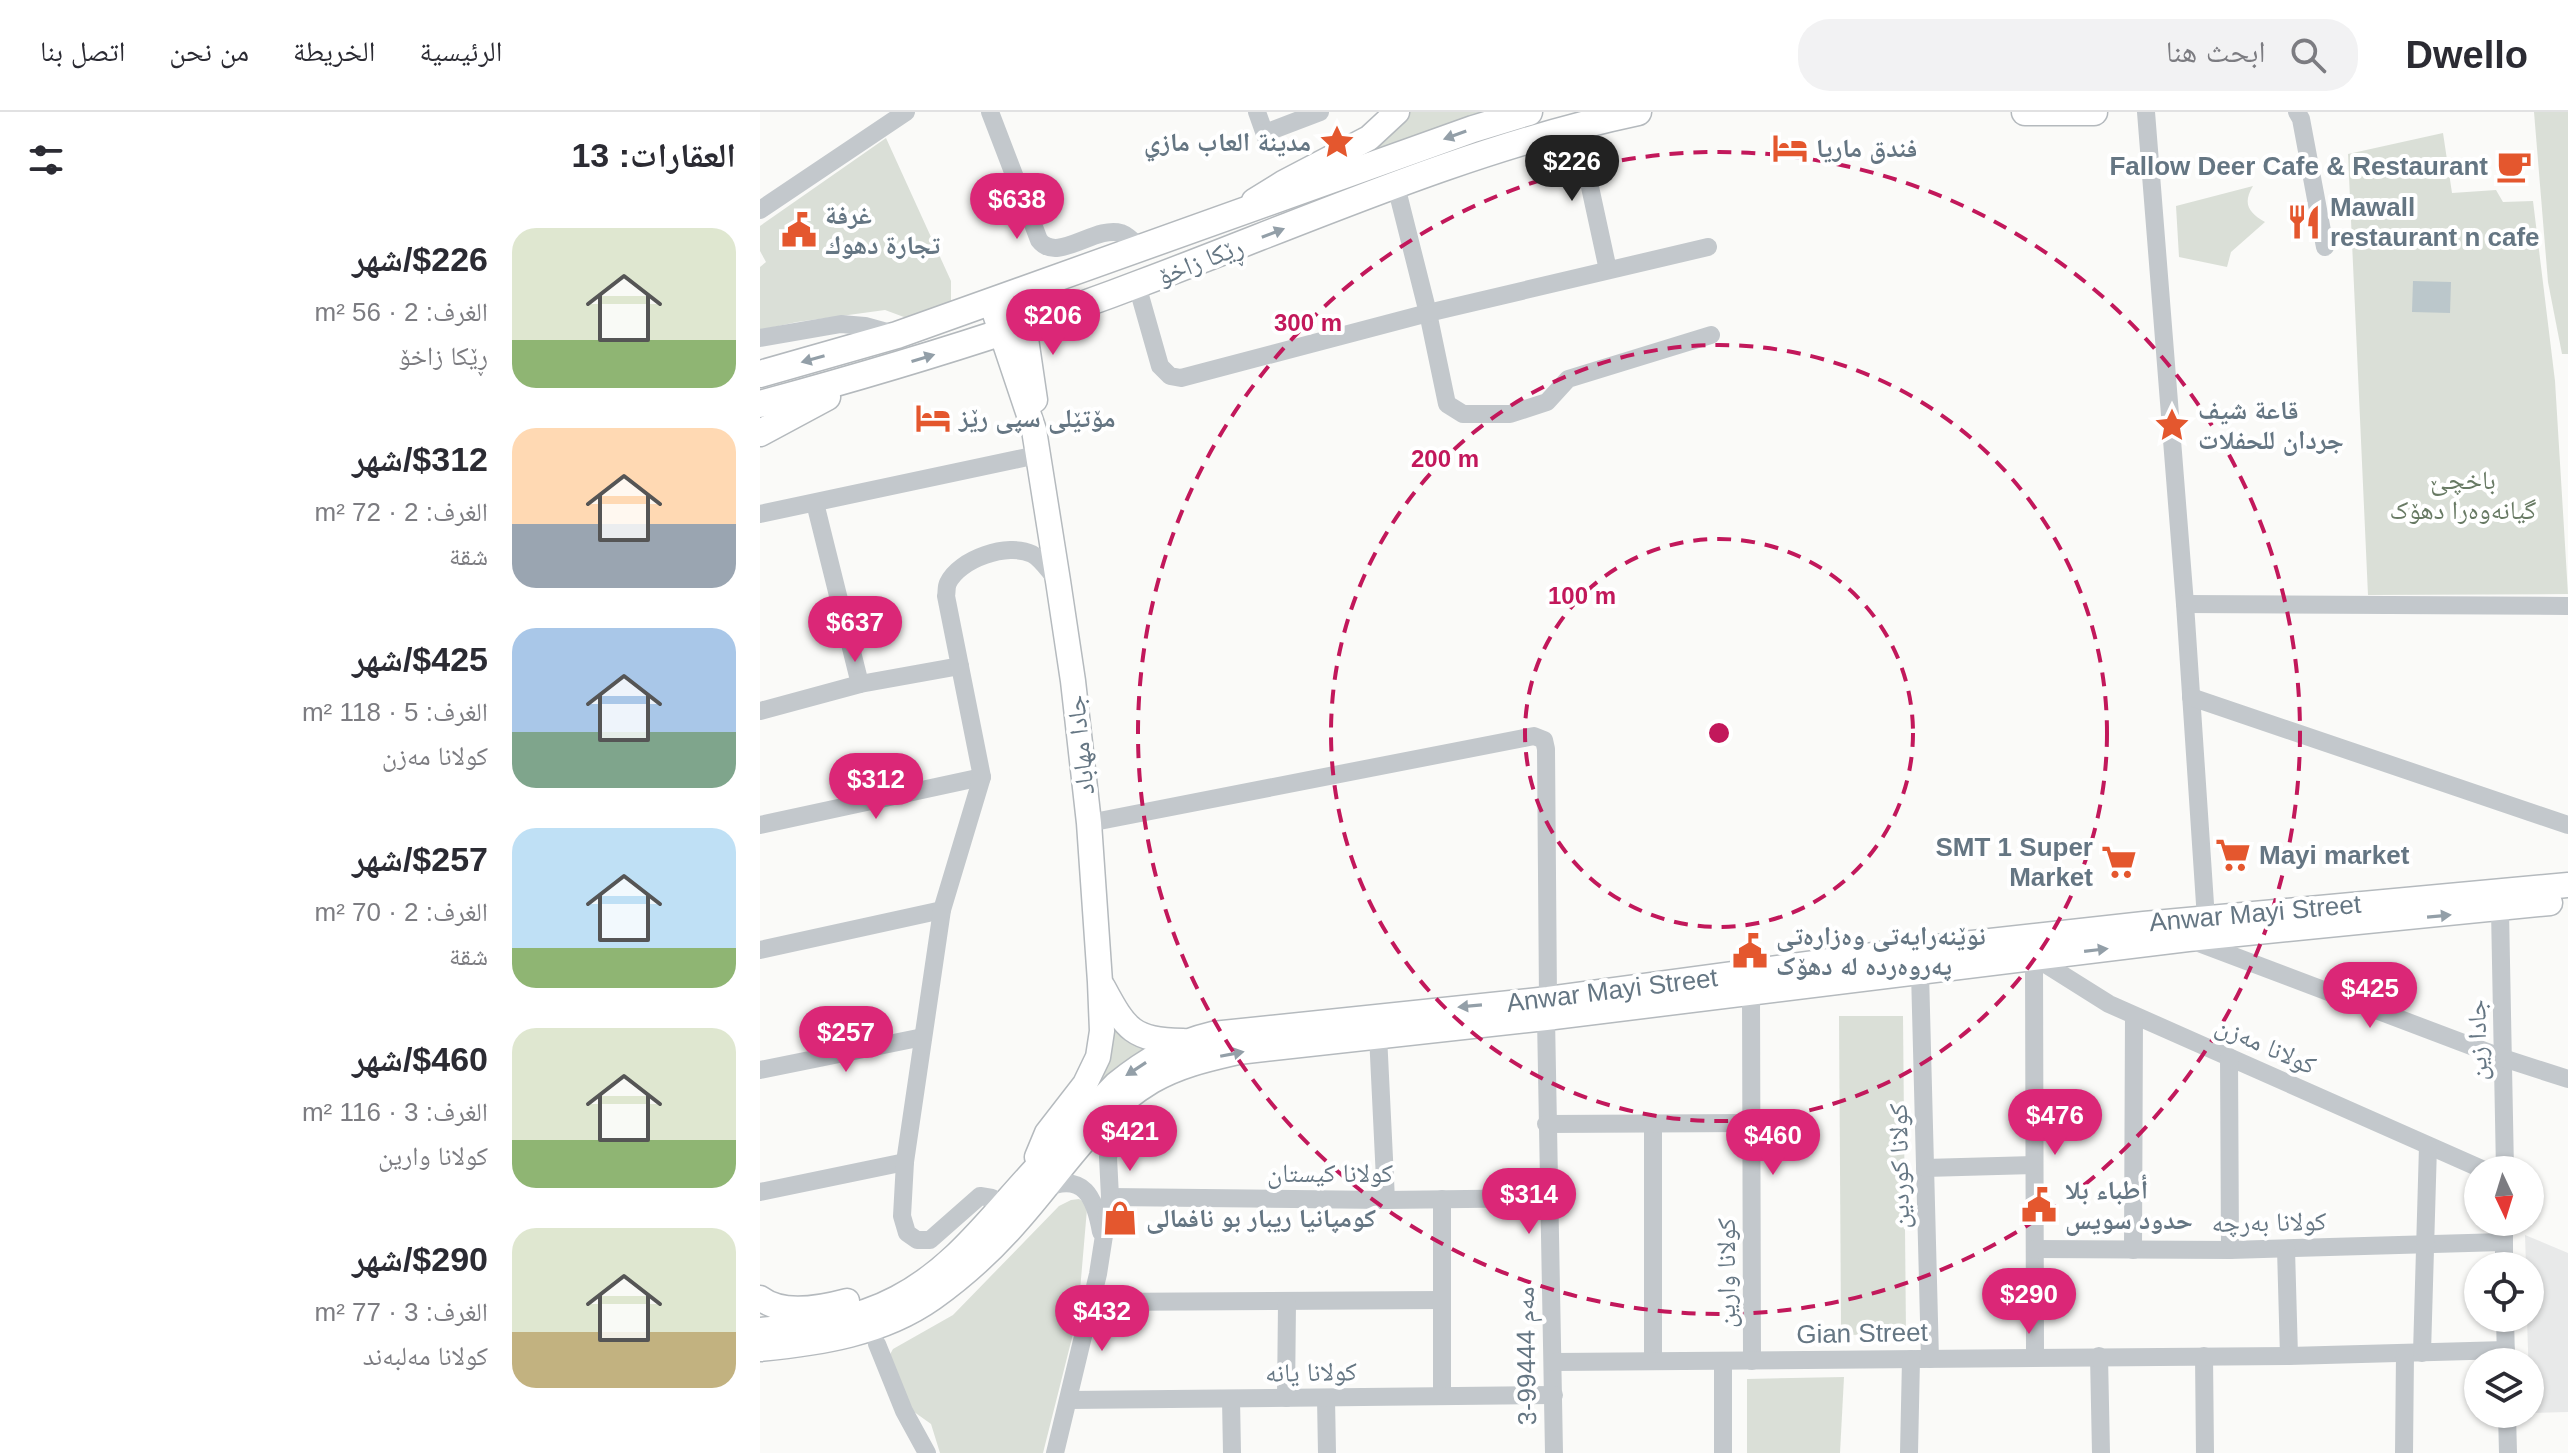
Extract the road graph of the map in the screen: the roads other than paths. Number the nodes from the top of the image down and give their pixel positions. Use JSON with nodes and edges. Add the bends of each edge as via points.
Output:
{"nodes":[{"id":1,"x":906,"y":112,"type":"edge"},
{"id":2,"x":990,"y":112,"type":"edge"},
{"id":3,"x":1257,"y":112,"type":"edge"},
{"id":4,"x":1320,"y":112,"type":"edge"},
{"id":5,"x":1397,"y":112,"type":"edge"},
{"id":6,"x":1529,"y":112,"type":"edge"},
{"id":7,"x":1638,"y":112,"type":"edge"},
{"id":8,"x":2025,"y":112,"type":"edge"},
{"id":9,"x":2094,"y":112,"type":"edge"},
{"id":10,"x":2146,"y":112,"type":"edge"},
{"id":11,"x":2300,"y":114,"type":"edge"},
{"id":12,"x":1577,"y":127,"type":"junction"},
{"id":13,"x":1396,"y":186,"type":"junction"},
{"id":14,"x":760,"y":210,"type":"edge"},
{"id":15,"x":1228,"y":218,"type":"junction"},
{"id":16,"x":1708,"y":247,"type":"dead end"},
{"id":17,"x":2325,"y":247,"type":"dead end"},
{"id":18,"x":1141,"y":249,"type":"junction"},
{"id":19,"x":1608,"y":270,"type":"junction"},
{"id":20,"x":1137,"y":285,"type":"junction"},
{"id":21,"x":1002,"y":298,"type":"junction"},
{"id":22,"x":1428,"y":313,"type":"junction"},
{"id":23,"x":1013,"y":330,"type":"junction"},
{"id":24,"x":897,"y":335,"type":"junction"},
{"id":25,"x":1711,"y":335,"type":"dead end"},
{"id":26,"x":760,"y":338,"type":"edge"},
{"id":27,"x":760,"y":374,"type":"edge"},
{"id":28,"x":875,"y":374,"type":"junction"},
{"id":29,"x":760,"y":404,"type":"edge"},
{"id":30,"x":760,"y":433,"type":"edge"},
{"id":31,"x":1037,"y":455,"type":"junction"},
{"id":32,"x":815,"y":503,"type":"junction"},
{"id":33,"x":760,"y":514,"type":"edge"},
{"id":34,"x":1058,"y":581,"type":"junction"},
{"id":35,"x":2185,"y":604,"type":"junction"},
{"id":36,"x":2568,"y":606,"type":"edge"},
{"id":37,"x":960,"y":666,"type":"junction"},
{"id":38,"x":860,"y":684,"type":"junction"},
{"id":39,"x":2191,"y":697,"type":"junction"},
{"id":40,"x":760,"y":711,"type":"edge"},
{"id":41,"x":982,"y":777,"type":"junction"},
{"id":42,"x":1089,"y":823,"type":"junction"},
{"id":43,"x":760,"y":825,"type":"edge"},
{"id":44,"x":2568,"y":825,"type":"edge"},
{"id":45,"x":2568,"y":885,"type":"edge"},
{"id":46,"x":2568,"y":902,"type":"edge"},
{"id":47,"x":942,"y":910,"type":"junction"},
{"id":48,"x":2500,"y":910,"type":"junction"},
{"id":49,"x":2384,"y":911,"type":"junction"},
{"id":50,"x":2206,"y":919,"type":"junction"},
{"id":51,"x":2188,"y":939,"type":"junction"},
{"id":52,"x":760,"y":950,"type":"edge"},
{"id":53,"x":2034,"y":957,"type":"junction"},
{"id":54,"x":1920,"y":972,"type":"junction"},
{"id":55,"x":1100,"y":982,"type":"junction"},
{"id":56,"x":1751,"y":993,"type":"junction"},
{"id":57,"x":1547,"y":1008,"type":"junction"},
{"id":58,"x":2134,"y":1016,"type":"junction"},
{"id":59,"x":1378,"y":1035,"type":"junction"},
{"id":60,"x":923,"y":1037,"type":"junction"},
{"id":61,"x":1183,"y":1041,"type":"junction"},
{"id":62,"x":2229,"y":1057,"type":"junction"},
{"id":63,"x":2503,"y":1058,"type":"junction"},
{"id":64,"x":760,"y":1070,"type":"edge"},
{"id":65,"x":2568,"y":1079,"type":"edge"},
{"id":66,"x":1133,"y":1094,"type":"junction"},
{"id":67,"x":1653,"y":1123,"type":"junction"},
{"id":68,"x":1752,"y":1123,"type":"junction"},
{"id":69,"x":1546,"y":1124,"type":"junction"},
{"id":70,"x":2428,"y":1146,"type":"junction"},
{"id":71,"x":2505,"y":1156,"type":"edge"},
{"id":72,"x":2464,"y":1161,"type":"edge"},
{"id":73,"x":905,"y":1162,"type":"junction"},
{"id":74,"x":2034,"y":1165,"type":"junction"},
{"id":75,"x":1925,"y":1168,"type":"junction"},
{"id":76,"x":1029,"y":1185,"type":"junction"},
{"id":77,"x":760,"y":1192,"type":"edge"},
{"id":78,"x":1110,"y":1197,"type":"junction"},
{"id":79,"x":992,"y":1198,"type":"junction"},
{"id":80,"x":1549,"y":1198,"type":"junction"},
{"id":81,"x":1442,"y":1199,"type":"junction"},
{"id":82,"x":1386,"y":1200,"type":"junction"},
{"id":83,"x":1013,"y":1227,"type":"junction"},
{"id":84,"x":2503,"y":1236,"type":"edge"},
{"id":85,"x":2503,"y":1242,"type":"junction"},
{"id":86,"x":1102,"y":1243,"type":"junction"},
{"id":87,"x":2426,"y":1245,"type":"junction"},
{"id":88,"x":2035,"y":1249,"type":"junction"},
{"id":89,"x":2286,"y":1249,"type":"junction"},
{"id":90,"x":2133,"y":1250,"type":"junction"},
{"id":91,"x":2230,"y":1250,"type":"junction"},
{"id":92,"x":2503,"y":1252,"type":"edge"},
{"id":93,"x":760,"y":1298,"type":"edge"},
{"id":94,"x":1442,"y":1300,"type":"junction"},
{"id":95,"x":1093,"y":1302,"type":"junction"},
{"id":96,"x":1287,"y":1303,"type":"junction"},
{"id":97,"x":760,"y":1330,"type":"edge"},
{"id":98,"x":809,"y":1335,"type":"junction"},
{"id":99,"x":877,"y":1344,"type":"junction"},
{"id":100,"x":760,"y":1349,"type":"edge"},
{"id":101,"x":2413,"y":1353,"type":"junction"},
{"id":102,"x":2464,"y":1355,"type":"edge"},
{"id":103,"x":2099,"y":1356,"type":"junction"},
{"id":104,"x":2204,"y":1356,"type":"junction"},
{"id":105,"x":2289,"y":1356,"type":"junction"},
{"id":106,"x":2035,"y":1357,"type":"junction"},
{"id":107,"x":1920,"y":1359,"type":"junction"},
{"id":108,"x":1653,"y":1361,"type":"junction"},
{"id":109,"x":1723,"y":1361,"type":"junction"},
{"id":110,"x":1752,"y":1361,"type":"junction"},
{"id":111,"x":760,"y":1362,"type":"edge"},
{"id":112,"x":1554,"y":1362,"type":"junction"},
{"id":113,"x":1554,"y":1395,"type":"junction"},
{"id":114,"x":1442,"y":1396,"type":"junction"},
{"id":115,"x":1286,"y":1398,"type":"junction"},
{"id":116,"x":1326,"y":1398,"type":"junction"},
{"id":117,"x":1231,"y":1399,"type":"junction"},
{"id":118,"x":1069,"y":1400,"type":"junction"},
{"id":119,"x":2507,"y":1428,"type":"edge"},
{"id":120,"x":927,"y":1453,"type":"edge"},
{"id":121,"x":1055,"y":1453,"type":"edge"},
{"id":122,"x":1232,"y":1453,"type":"edge"},
{"id":123,"x":1327,"y":1453,"type":"edge"},
{"id":124,"x":1554,"y":1453,"type":"edge"},
{"id":125,"x":1723,"y":1453,"type":"edge"},
{"id":126,"x":1909,"y":1453,"type":"edge"},
{"id":127,"x":2101,"y":1453,"type":"edge"},
{"id":128,"x":2205,"y":1453,"type":"edge"},
{"id":129,"x":2404,"y":1453,"type":"edge"},
{"id":130,"x":2508,"y":1453,"type":"edge"}],
"edges":[{"from":1,"to":14,"type":"street"},
{"from":2,"to":18,"type":"street","via":[[1044,246],[1056,249],[1109,232],[1123,234]]},
{"from":3,"to":4,"type":"street","via":[[1267,139]]},
{"from":5,"to":15,"type":"main road","via":[[1369,138]]},
{"from":6,"to":15,"type":"highway","name":"ڕێکا زاخۆ","one_way":true},
{"from":7,"to":12,"type":"highway","name":"ڕێکا زاخۆ"},
{"from":8,"to":9,"type":"highway"},
{"from":10,"to":35,"type":"street"},
{"from":11,"to":17,"type":"street"},
{"from":12,"to":13,"type":"highway","name":"ڕێکا زاخۆ"},
{"from":12,"to":19,"type":"street"},
{"from":20,"to":13,"type":"highway","name":"ڕێکا زاخۆ","one_way":true},
{"from":13,"to":22,"type":"street"},
{"from":15,"to":18,"type":"highway","name":"ڕێکا زاخۆ"},
{"from":16,"to":19,"type":"street"},
{"from":18,"to":21,"type":"highway","name":"ڕێکا زاخۆ"},
{"from":19,"to":22,"type":"street"},
{"from":20,"to":22,"type":"street","via":[[1160,366],[1175,378]]},
{"from":20,"to":23,"type":"highway","name":"ڕێکا زاخۆ"},
{"from":21,"to":23,"type":"main road","name":"جادا مهاباد"},
{"from":21,"to":24,"type":"highway","name":"ڕێکا زاخۆ"},
{"from":22,"to":25,"type":"street","via":[[1447,404],[1463,414],[1510,414],[1547,402],[1568,379]]},
{"from":28,"to":23,"type":"highway","name":"ڕێکا زاخۆ","one_way":true},
{"from":23,"to":31,"type":"main road","name":"جادا مهاباد"},
{"from":24,"to":26,"type":"street","via":[[841,324]]},
{"from":24,"to":27,"type":"highway","name":"ڕێکا زاخۆ","one_way":true},
{"from":28,"to":29,"type":"highway","name":"ڕێکا زاخۆ"},
{"from":28,"to":30,"type":"highway"},
{"from":31,"to":32,"type":"street"},
{"from":31,"to":34,"type":"main road","name":"جادا مهاباد"},
{"from":32,"to":33,"type":"street"},
{"from":32,"to":38,"type":"street"},
{"from":34,"to":37,"type":"street","via":[[1034,555],[1019,550],[979,557],[958,571],[946,596]]},
{"from":34,"to":42,"type":"main road","name":"جادا مهاباد"},
{"from":35,"to":36,"type":"street"},
{"from":35,"to":39,"type":"street"},
{"from":37,"to":38,"type":"street"},
{"from":37,"to":41,"type":"street"},
{"from":38,"to":40,"type":"street"},
{"from":39,"to":44,"type":"street"},
{"from":39,"to":50,"type":"street"},
{"from":41,"to":43,"type":"street"},
{"from":41,"to":47,"type":"street"},
{"from":42,"to":55,"type":"main road","name":"جادا مهاباد"},
{"from":42,"to":57,"type":"street","name":"مەم 99444-3","via":[[1534,736],[1544,740]]},
{"from":45,"to":49,"type":"main road","name":"Anwar Mayi Street"},
{"from":46,"to":48,"type":"main road","name":"Anwar Mayi Street"},
{"from":47,"to":52,"type":"street"},
{"from":47,"to":60,"type":"street"},
{"from":49,"to":48,"type":"main road","name":"Anwar Mayi Street","one_way":true},
{"from":48,"to":63,"type":"street","name":"جادا زین"},
{"from":49,"to":50,"type":"main road","name":"Anwar Mayi Street"},
{"from":49,"to":51,"type":"main road","name":"Anwar Mayi Street"},
{"from":50,"to":57,"type":"main road","name":"Anwar Mayi Street","via":[[1933,947]]},
{"from":53,"to":51,"type":"main road","name":"Anwar Mayi Street","one_way":true},
{"from":51,"to":63,"type":"street"},
{"from":53,"to":54,"type":"main road","name":"Anwar Mayi Street"},
{"from":53,"to":58,"type":"street","name":"کولانا مەزن"},
{"from":53,"to":74,"type":"street"},
{"from":54,"to":56,"type":"main road","name":"Anwar Mayi Street"},
{"from":54,"to":75,"type":"street","name":"کولانا کوردین"},
{"from":55,"to":61,"type":"main road","via":[[1135,1032],[1152,1041]]},
{"from":55,"to":76,"type":"main road","name":"جادا مهاباد","via":[[1098,1057],[1085,1084],[1047,1133]]},
{"from":56,"to":57,"type":"main road","name":"Anwar Mayi Street"},
{"from":56,"to":68,"type":"street","name":"کولانا وارین"},
{"from":57,"to":59,"type":"main road","name":"Anwar Mayi Street"},
{"from":57,"to":61,"type":"main road","name":"Anwar Mayi Street","one_way":true,"via":[[1213,1034]]},
{"from":57,"to":69,"type":"street","name":"مەم 99444-3"},
{"from":58,"to":62,"type":"street","name":"کولانا مەزن"},
{"from":58,"to":90,"type":"street"},
{"from":66,"to":59,"type":"main road","name":"Anwar Mayi Street","one_way":true,"via":[[1192,1062]]},
{"from":59,"to":82,"type":"street"},
{"from":60,"to":64,"type":"street"},
{"from":60,"to":73,"type":"street"},
{"from":61,"to":76,"type":"main road","name":"Anwar Mayi Street","one_way":true,"via":[[1116,1084]]},
{"from":62,"to":70,"type":"street","name":"کولانا مەزن"},
{"from":62,"to":91,"type":"street"},
{"from":63,"to":65,"type":"street"},
{"from":63,"to":71,"type":"street","name":"جادا زین"},
{"from":66,"to":76,"type":"main road","name":"Anwar Mayi Street"},
{"from":66,"to":78,"type":"street","via":[[1108,1157]]},
{"from":67,"to":68,"type":"street"},
{"from":67,"to":69,"type":"street"},
{"from":67,"to":108,"type":"street"},
{"from":68,"to":110,"type":"street","name":"کولانا وارین"},
{"from":69,"to":80,"type":"street","name":"مەم 99444-3"},
{"from":70,"to":72,"type":"street","name":"کولانا مەزن"},
{"from":70,"to":87,"type":"street"},
{"from":73,"to":77,"type":"street"},
{"from":73,"to":79,"type":"street","via":[[902,1216],[907,1233],[917,1240],[930,1240],[980,1196]]},
{"from":74,"to":75,"type":"street"},
{"from":74,"to":88,"type":"street"},
{"from":75,"to":107,"type":"street","name":"کولانا کوردین"},
{"from":76,"to":79,"type":"main road"},
{"from":76,"to":83,"type":"main road","name":"Anwar Mayi Street"},
{"from":76,"to":86,"type":"street","via":[[1066,1184],[1087,1192],[1098,1212]]},
{"from":76,"to":98,"type":"main road","name":"Anwar Mayi Street","via":[[919,1286]]},
{"from":78,"to":82,"type":"street","name":"کولانا کیستان"},
{"from":78,"to":86,"type":"street"},
{"from":79,"to":93,"type":"main road","via":[[937,1253],[895,1284],[827,1306],[787,1309]]},
{"from":80,"to":81,"type":"street","name":"کولانا کیستان"},
{"from":80,"to":112,"type":"street","name":"مەم 99444-3"},
{"from":81,"to":82,"type":"street","name":"کولانا کیستان"},
{"from":81,"to":94,"type":"street"},
{"from":83,"to":98,"type":"main road","name":"Anwar Mayi Street","via":[[933,1298],[877,1327]]},
{"from":83,"to":99,"type":"main road","via":[[987,1271],[969,1289],[929,1319]]},
{"from":84,"to":85,"type":"street"},
{"from":85,"to":87,"type":"street","name":"کولانا بەرچە"},
{"from":85,"to":92,"type":"street"},
{"from":86,"to":95,"type":"street"},
{"from":87,"to":89,"type":"street","name":"کولانا بەرچە"},
{"from":87,"to":101,"type":"street"},
{"from":88,"to":90,"type":"street","name":"کولانا بەرچە"},
{"from":88,"to":106,"type":"street"},
{"from":89,"to":91,"type":"street","name":"کولانا بەرچە"},
{"from":89,"to":105,"type":"street"},
{"from":90,"to":91,"type":"street","name":"کولانا بەرچە"},
{"from":94,"to":96,"type":"street"},
{"from":94,"to":114,"type":"street"},
{"from":95,"to":96,"type":"street"},
{"from":95,"to":118,"type":"street"},
{"from":96,"to":115,"type":"street"},
{"from":97,"to":98,"type":"main road"},
{"from":98,"to":100,"type":"main road"},
{"from":99,"to":111,"type":"main road"},
{"from":99,"to":120,"type":"street"},
{"from":101,"to":102,"type":"street","name":"Gian Street"},
{"from":101,"to":105,"type":"street","name":"Gian Street"},
{"from":101,"to":129,"type":"street"},
{"from":103,"to":104,"type":"street","name":"Gian Street"},
{"from":103,"to":106,"type":"street","name":"Gian Street"},
{"from":103,"to":127,"type":"street"},
{"from":104,"to":105,"type":"street","name":"Gian Street"},
{"from":104,"to":128,"type":"street"},
{"from":106,"to":107,"type":"street","name":"Gian Street"},
{"from":107,"to":110,"type":"street","name":"Gian Street"},
{"from":107,"to":126,"type":"street","name":"کولانا کوردین"},
{"from":108,"to":109,"type":"street","name":"Gian Street"},
{"from":108,"to":112,"type":"street","name":"Gian Street"},
{"from":109,"to":110,"type":"street","name":"Gian Street"},
{"from":109,"to":125,"type":"street"},
{"from":112,"to":113,"type":"street","name":"مەم 99444-3"},
{"from":113,"to":114,"type":"street","name":"کولانا یانه"},
{"from":113,"to":124,"type":"street","name":"مەم 99444-3"},
{"from":114,"to":116,"type":"street","name":"کولانا یانه"},
{"from":115,"to":116,"type":"street","name":"کولانا یانه"},
{"from":115,"to":117,"type":"street","name":"کولانا یانه"},
{"from":116,"to":123,"type":"street"},
{"from":117,"to":118,"type":"street","name":"کولانا یانه"},
{"from":117,"to":122,"type":"street"},
{"from":118,"to":121,"type":"street"},
{"from":119,"to":130,"type":"street"}]}
